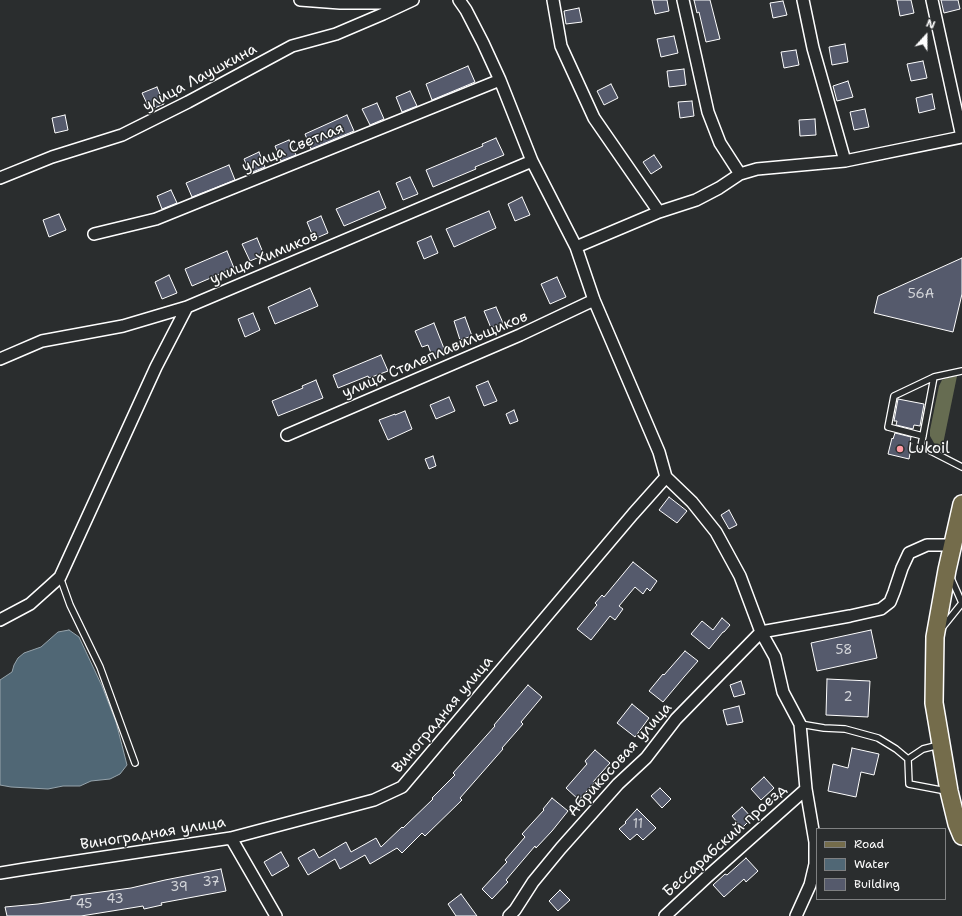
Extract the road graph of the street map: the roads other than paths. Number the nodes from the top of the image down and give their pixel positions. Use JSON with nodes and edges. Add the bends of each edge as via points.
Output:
{"nodes":[{"id":1,"x":300,"y":0,"type":"edge"},
{"id":2,"x":412,"y":0,"type":"edge"},
{"id":3,"x":459,"y":0,"type":"edge"},
{"id":4,"x":553,"y":0,"type":"edge"},
{"id":5,"x":683,"y":0,"type":"edge"},
{"id":6,"x":803,"y":0,"type":"edge"},
{"id":7,"x":932,"y":0,"type":"edge"},
{"id":8,"x":500,"y":80,"type":"junction"},
{"id":9,"x":962,"y":137,"type":"edge"},
{"id":10,"x":532,"y":161,"type":"junction"},
{"id":11,"x":845,"y":161,"type":"junction"},
{"id":12,"x":740,"y":174,"type":"junction"},
{"id":13,"x":0,"y":178,"type":"edge"},
{"id":14,"x":659,"y":212,"type":"junction"},
{"id":15,"x":94,"y":234,"type":"dead end"},
{"id":16,"x":576,"y":247,"type":"junction"},
{"id":17,"x":594,"y":300,"type":"junction"},
{"id":18,"x":187,"y":307,"type":"junction"},
{"id":19,"x":0,"y":359,"type":"edge"},
{"id":20,"x":962,"y":371,"type":"edge"},
{"id":21,"x":934,"y":377,"type":"junction"},
{"id":22,"x":287,"y":435,"type":"dead end"},
{"id":23,"x":923,"y":436,"type":"junction"},
{"id":24,"x":962,"y":467,"type":"edge"},
{"id":25,"x":666,"y":477,"type":"junction"},
{"id":26,"x":962,"y":505,"type":"edge"},
{"id":27,"x":953,"y":545,"type":"junction"},
{"id":28,"x":947,"y":570,"type":"junction"},
{"id":29,"x":60,"y":577,"type":"junction"},
{"id":30,"x":962,"y":603,"type":"edge"},
{"id":31,"x":0,"y":620,"type":"edge"},
{"id":32,"x":761,"y":632,"type":"junction"},
{"id":33,"x":935,"y":637,"type":"junction"},
{"id":34,"x":800,"y":724,"type":"junction"},
{"id":35,"x":941,"y":744,"type":"junction"},
{"id":36,"x":908,"y":759,"type":"junction"},
{"id":37,"x":135,"y":763,"type":"dead end"},
{"id":38,"x":806,"y":789,"type":"junction"},
{"id":39,"x":949,"y":791,"type":"junction"},
{"id":40,"x":962,"y":836,"type":"edge"},
{"id":41,"x":231,"y":838,"type":"junction"},
{"id":42,"x":0,"y":874,"type":"edge"},
{"id":43,"x":276,"y":916,"type":"edge"},
{"id":44,"x":509,"y":916,"type":"edge"},
{"id":45,"x":664,"y":916,"type":"edge"},
{"id":46,"x":796,"y":916,"type":"edge"}],
"edges":[{"from":1,"to":2,"type":"street","via":[[387,3]]},
{"from":2,"to":13,"type":"street","name":"улица Лаушкина","via":[[336,34],[292,46],[122,135],[52,157]]},
{"from":3,"to":8,"type":"street"},
{"from":4,"to":14,"type":"street","via":[[561,46],[594,118]]},
{"from":5,"to":12,"type":"street","via":[[708,112],[720,143]]},
{"from":6,"to":11,"type":"street","via":[[813,48]]},
{"from":7,"to":9,"type":"street"},
{"from":8,"to":10,"type":"street"},
{"from":8,"to":15,"type":"street","name":"улица Светлая","via":[[156,219]]},
{"from":9,"to":11,"type":"street"},
{"from":10,"to":16,"type":"street"},
{"from":10,"to":18,"type":"street","name":"улица Химиков"},
{"from":11,"to":12,"type":"street","via":[[757,169]]},
{"from":12,"to":14,"type":"street","via":[[696,200]]},
{"from":14,"to":16,"type":"street"},
{"from":16,"to":17,"type":"street"},
{"from":17,"to":22,"type":"street","name":"улица Сталеплавильщиков","via":[[520,335]]},
{"from":17,"to":25,"type":"street","via":[[659,452]]},
{"from":18,"to":19,"type":"street","name":"улица Химиков","via":[[123,326],[42,342]]},
{"from":18,"to":29,"type":"street","via":[[156,367]]},
{"from":20,"to":21,"type":"lane"},
{"from":21,"to":23,"type":"lane"},
{"from":21,"to":23,"type":"lane","via":[[894,396],[888,427]]},
{"from":23,"to":24,"type":"lane","via":[[921,446]]},
{"from":25,"to":32,"type":"street","via":[[692,502],[716,532],[740,576]]},
{"from":25,"to":41,"type":"street","name":"Виноградная улица","via":[[402,787],[374,800]]},
{"from":26,"to":27,"type":"main road"},
{"from":27,"to":28,"type":"main road"},
{"from":27,"to":32,"type":"street","via":[[927,545],[909,553],[890,602],[880,609]]},
{"from":28,"to":30,"type":"lane"},
{"from":28,"to":33,"type":"main road"},
{"from":29,"to":31,"type":"street","via":[[30,604]]},
{"from":29,"to":37,"type":"lane","via":[[70,605],[100,667]]},
{"from":30,"to":33,"type":"lane"},
{"from":32,"to":34,"type":"street","via":[[775,657],[783,692]]},
{"from":32,"to":44,"type":"street","name":"Абрикосовая улица","via":[[676,720],[646,758],[618,784],[566,842]]},
{"from":33,"to":35,"type":"main road","via":[[934,703]]},
{"from":34,"to":36,"type":"lane","via":[[845,728],[878,738]]},
{"from":34,"to":38,"type":"street"},
{"from":35,"to":36,"type":"lane","via":[[923,749]]},
{"from":35,"to":39,"type":"main road"},
{"from":36,"to":39,"type":"lane","via":[[909,784]]},
{"from":38,"to":45,"type":"street","name":"Бессарабский проезд"},
{"from":38,"to":46,"type":"street","via":[[815,864],[810,885]]},
{"from":39,"to":40,"type":"main road"},
{"from":41,"to":42,"type":"street","name":"Виноградная улица"},
{"from":41,"to":43,"type":"street"}]}
